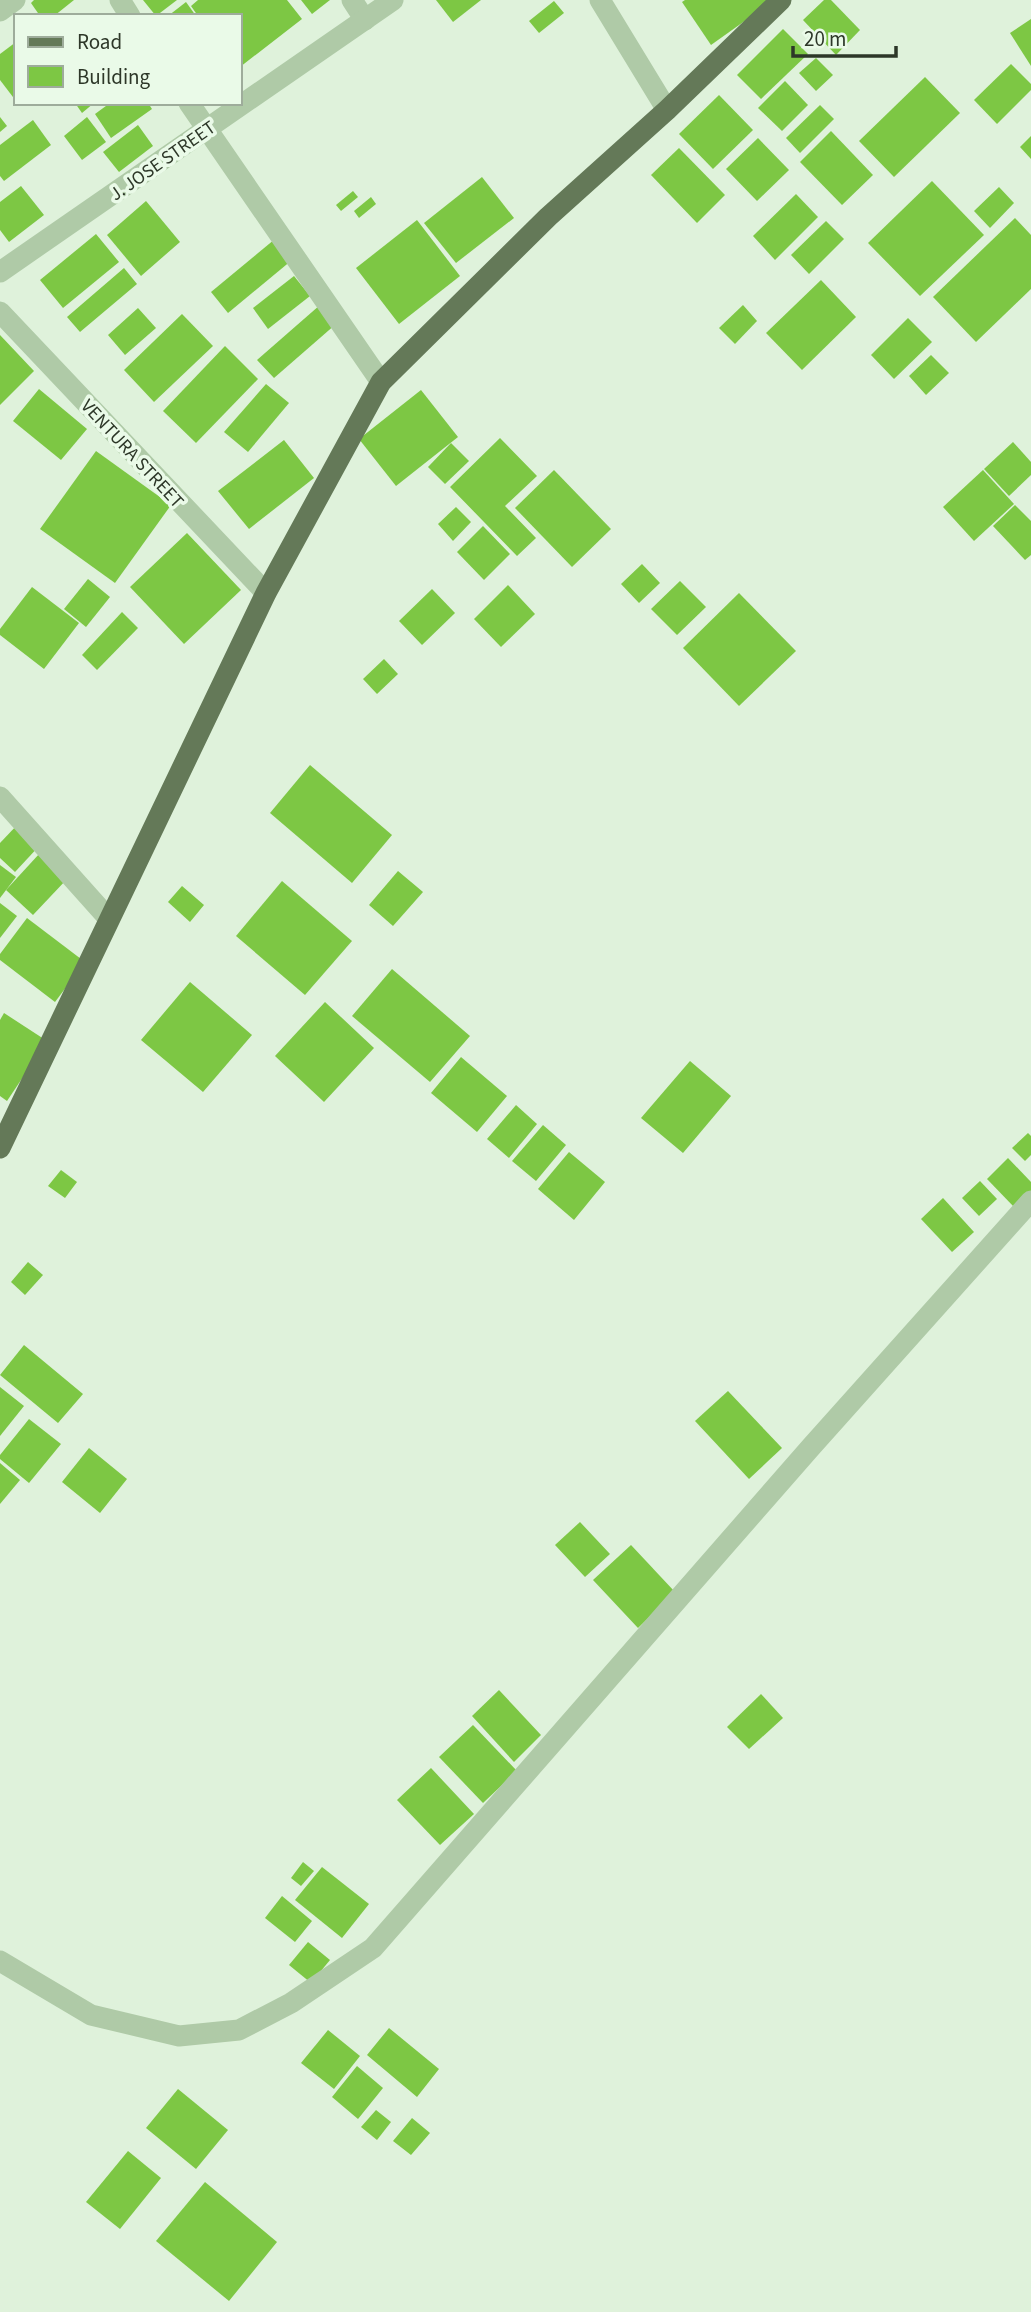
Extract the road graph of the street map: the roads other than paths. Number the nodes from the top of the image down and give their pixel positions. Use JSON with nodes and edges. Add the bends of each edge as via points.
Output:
{"nodes":[{"id":1,"x":15,"y":0,"type":"edge"},
{"id":2,"x":352,"y":0,"type":"edge"},
{"id":3,"x":393,"y":0,"type":"edge"},
{"id":4,"x":600,"y":0,"type":"edge"},
{"id":5,"x":781,"y":0,"type":"edge"},
{"id":6,"x":0,"y":11,"type":"edge"},
{"id":7,"x":365,"y":20,"type":"junction"},
{"id":8,"x":242,"y":104,"type":"edge"},
{"id":9,"x":190,"y":105,"type":"edge"},
{"id":10,"x":241,"y":105,"type":"edge"},
{"id":11,"x":667,"y":110,"type":"junction"},
{"id":12,"x":206,"y":129,"type":"junction"},
{"id":13,"x":0,"y":272,"type":"edge"},
{"id":14,"x":0,"y":312,"type":"edge"},
{"id":15,"x":381,"y":382,"type":"junction"},
{"id":16,"x":266,"y":593,"type":"junction"},
{"id":17,"x":0,"y":797,"type":"edge"},
{"id":18,"x":109,"y":919,"type":"junction"},
{"id":19,"x":0,"y":1148,"type":"edge"},
{"id":20,"x":1031,"y":1201,"type":"edge"},
{"id":21,"x":0,"y":1961,"type":"edge"}],
"edges":[{"from":1,"to":6,"type":"street"},
{"from":2,"to":7,"type":"street"},
{"from":3,"to":7,"type":"street","name":"J. JOSE STREET"},
{"from":4,"to":11,"type":"street"},
{"from":5,"to":11,"type":"main road"},
{"from":7,"to":8,"type":"street","name":"J. JOSE STREET"},
{"from":9,"to":12,"type":"street"},
{"from":10,"to":12,"type":"street","name":"J. JOSE STREET"},
{"from":11,"to":15,"type":"main road","via":[[548,217]]},
{"from":12,"to":13,"type":"street","name":"J. JOSE STREET"},
{"from":12,"to":15,"type":"street"},
{"from":14,"to":16,"type":"street","name":"VENTURA STREET"},
{"from":15,"to":16,"type":"main road"},
{"from":16,"to":18,"type":"main road"},
{"from":17,"to":18,"type":"street"},
{"from":18,"to":19,"type":"main road"},
{"from":20,"to":21,"type":"street","via":[[373,1948],[290,2003],[239,2030],[179,2036],[91,2015]]}]}
